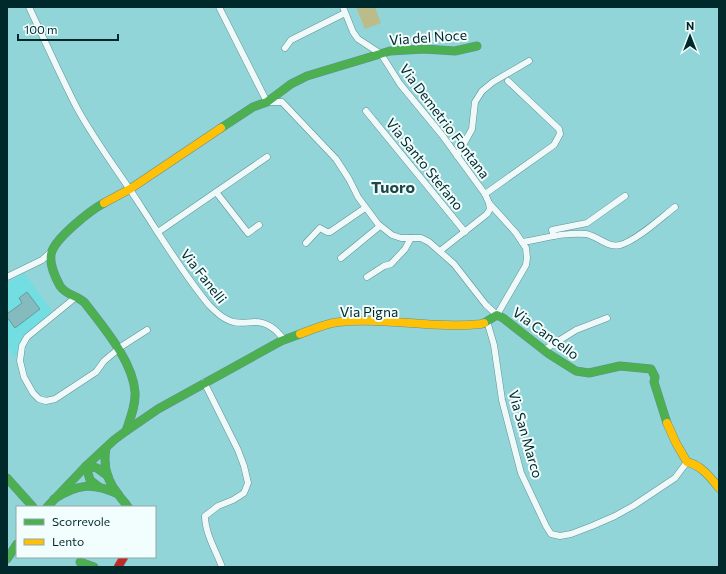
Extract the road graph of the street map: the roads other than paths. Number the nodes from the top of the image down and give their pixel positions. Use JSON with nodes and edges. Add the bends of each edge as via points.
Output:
{"nodes":[{"id":1,"x":29,"y":7,"type":"edge"},
{"id":2,"x":219,"y":7,"type":"edge"},
{"id":3,"x":344,"y":10,"type":"edge"},
{"id":4,"x":477,"y":46,"type":"dead end"},
{"id":5,"x":285,"y":48,"type":"dead end"},
{"id":6,"x":381,"y":54,"type":"junction"},
{"id":7,"x":529,"y":61,"type":"dead end"},
{"id":8,"x":508,"y":81,"type":"dead end"},
{"id":9,"x":267,"y":102,"type":"junction"},
{"id":10,"x":366,"y":111,"type":"dead end"},
{"id":11,"x":458,"y":156,"type":"junction"},
{"id":12,"x":267,"y":157,"type":"dead end"},
{"id":13,"x":130,"y":189,"type":"junction"},
{"id":14,"x":216,"y":192,"type":"junction"},
{"id":15,"x":485,"y":194,"type":"junction"},
{"id":16,"x":625,"y":196,"type":"dead end"},
{"id":17,"x":489,"y":203,"type":"junction"},
{"id":18,"x":675,"y":207,"type":"dead end"},
{"id":19,"x":365,"y":208,"type":"junction"},
{"id":20,"x":259,"y":225,"type":"dead end"},
{"id":21,"x":380,"y":226,"type":"junction"},
{"id":22,"x":158,"y":232,"type":"junction"},
{"id":23,"x":465,"y":232,"type":"junction"},
{"id":24,"x":554,"y":236,"type":"junction"},
{"id":25,"x":411,"y":238,"type":"junction"},
{"id":26,"x":522,"y":242,"type":"junction"},
{"id":27,"x":306,"y":243,"type":"dead end"},
{"id":28,"x":440,"y":251,"type":"junction"},
{"id":29,"x":52,"y":252,"type":"junction"},
{"id":30,"x":341,"y":258,"type":"dead end"},
{"id":31,"x":7,"y":277,"type":"edge"},
{"id":32,"x":367,"y":277,"type":"dead end"},
{"id":33,"x":76,"y":297,"type":"junction"},
{"id":34,"x":497,"y":315,"type":"junction"},
{"id":35,"x":607,"y":318,"type":"dead end"},
{"id":36,"x":487,"y":321,"type":"junction"},
{"id":37,"x":147,"y":330,"type":"dead end"},
{"id":38,"x":284,"y":340,"type":"junction"},
{"id":39,"x":118,"y":350,"type":"junction"},
{"id":40,"x":544,"y":350,"type":"junction"},
{"id":41,"x":204,"y":382,"type":"junction"},
{"id":42,"x":126,"y":431,"type":"junction"},
{"id":43,"x":106,"y":448,"type":"junction"},
{"id":44,"x":686,"y":462,"type":"junction"},
{"id":45,"x":86,"y":466,"type":"junction"},
{"id":46,"x":108,"y":476,"type":"junction"},
{"id":47,"x":7,"y":478,"type":"edge"},
{"id":48,"x":7,"y":483,"type":"edge"},
{"id":49,"x":99,"y":487,"type":"junction"},
{"id":50,"x":16,"y":488,"type":"junction"},
{"id":51,"x":719,"y":488,"type":"edge"},
{"id":52,"x":118,"y":494,"type":"junction"},
{"id":53,"x":54,"y":499,"type":"junction"},
{"id":54,"x":32,"y":506,"type":"edge"},
{"id":55,"x":48,"y":506,"type":"edge"},
{"id":56,"x":127,"y":506,"type":"edge"},
{"id":57,"x":16,"y":545,"type":"edge"},
{"id":58,"x":7,"y":558,"type":"edge"},
{"id":59,"x":80,"y":562,"type":"edge"},
{"id":60,"x":94,"y":567,"type":"edge"},
{"id":61,"x":222,"y":567,"type":"edge"}],
"edges":[{"from":1,"to":13,"type":"street","name":"Via Fanelli","via":[[78,109]]},
{"from":2,"to":9,"type":"street"},
{"from":3,"to":5,"type":"street","via":[[291,40]]},
{"from":3,"to":6,"type":"street","via":[[358,39]]},
{"from":4,"to":6,"type":"main road","name":"Via del Noce","via":[[455,51],[424,49]]},
{"from":6,"to":9,"type":"main road","name":"Via del Noce","via":[[307,76],[291,84]]},
{"from":6,"to":11,"type":"street","name":"Via Demetrio Fontana","via":[[400,84]]},
{"from":7,"to":11,"type":"street","via":[[482,91],[475,102],[472,129]]},
{"from":8,"to":15,"type":"street","via":[[559,129],[560,134],[554,145]]},
{"from":9,"to":13,"type":"main road","name":"Via del Noce","via":[[253,107]]},
{"from":9,"to":19,"type":"street","via":[[282,102],[336,159]]},
{"from":10,"to":23,"type":"street","name":"Via Santo Stefano"},
{"from":11,"to":15,"type":"street","name":"Via Demetrio Fontana"},
{"from":12,"to":14,"type":"street"},
{"from":13,"to":22,"type":"street","name":"Via Fanelli"},
{"from":13,"to":29,"type":"main road","name":"Via del Noce","via":[[94,208],[59,241]]},
{"from":14,"to":20,"type":"street","via":[[248,233]]},
{"from":14,"to":22,"type":"street"},
{"from":15,"to":17,"type":"street","name":"Via Demetrio Fontana"},
{"from":16,"to":24,"type":"street","via":[[586,223],[552,230]]},
{"from":17,"to":23,"type":"street","via":[[490,209],[487,214]]},
{"from":17,"to":26,"type":"street","name":"Via Demetrio Fontana"},
{"from":18,"to":24,"type":"street","via":[[630,241],[619,245],[611,245],[587,234]]},
{"from":19,"to":21,"type":"street"},
{"from":19,"to":27,"type":"street","via":[[330,232],[320,228]]},
{"from":21,"to":25,"type":"street","via":[[392,235]]},
{"from":21,"to":30,"type":"street"},
{"from":22,"to":38,"type":"street","name":"Via Fanelli","via":[[182,269],[217,313],[233,322],[264,323],[271,326]]},
{"from":23,"to":28,"type":"street"},
{"from":24,"to":26,"type":"street"},
{"from":25,"to":28,"type":"street","via":[[421,238]]},
{"from":25,"to":32,"type":"street","via":[[391,264]]},
{"from":26,"to":34,"type":"street","via":[[526,248],[526,265]]},
{"from":28,"to":34,"type":"street"},
{"from":29,"to":31,"type":"street","via":[[42,260]]},
{"from":29,"to":33,"type":"main road","via":[[50,262],[61,286]]},
{"from":33,"to":39,"type":"main road","via":[[85,303]]},
{"from":33,"to":39,"type":"street","via":[[27,337],[22,346],[21,368],[33,393],[39,399],[55,400],[96,372],[104,361]]},
{"from":34,"to":36,"type":"main road","name":"Via Pigna"},
{"from":34,"to":40,"type":"main road","name":"Via Cancello"},
{"from":35,"to":40,"type":"street","via":[[576,330]]},
{"from":36,"to":38,"type":"main road","name":"Via Pigna","via":[[462,326],[337,322]]},
{"from":36,"to":44,"type":"street","name":"Via San Marco","via":[[494,345],[502,400],[522,473],[551,534],[571,534],[634,506],[675,478]]},
{"from":37,"to":39,"type":"street"},
{"from":38,"to":41,"type":"main road","name":"Via Pigna"},
{"from":39,"to":42,"type":"main road","via":[[131,375],[135,390]]},
{"from":40,"to":44,"type":"main road","name":"Via Cancello","via":[[576,371],[589,373],[620,366],[652,369],[664,419]]},
{"from":41,"to":42,"type":"main road","name":"Via Pigna"},
{"from":41,"to":61,"type":"street","via":[[238,450],[248,483],[244,493],[218,506],[205,516],[207,530]]},
{"from":42,"to":43,"type":"main road","name":"Via Pigna"},
{"from":43,"to":45,"type":"main road","name":"Via Pigna"},
{"from":43,"to":46,"type":"main road","via":[[103,457]]},
{"from":44,"to":51,"type":"main road","via":[[691,462],[704,471]]},
{"from":45,"to":46,"type":"main road","via":[[97,468]]},
{"from":45,"to":49,"type":"main road","via":[[90,480]]},
{"from":45,"to":53,"type":"main road","name":"Via Pigna"},
{"from":46,"to":52,"type":"main road"},
{"from":47,"to":50,"type":"main road"},
{"from":48,"to":50,"type":"main road"},
{"from":49,"to":52,"type":"main road"},
{"from":49,"to":53,"type":"main road","via":[[83,486],[69,489]]},
{"from":50,"to":54,"type":"main road"},
{"from":52,"to":56,"type":"main road"},
{"from":53,"to":55,"type":"main road"},
{"from":57,"to":58,"type":"main road"},
{"from":59,"to":60,"type":"main road"}]}
